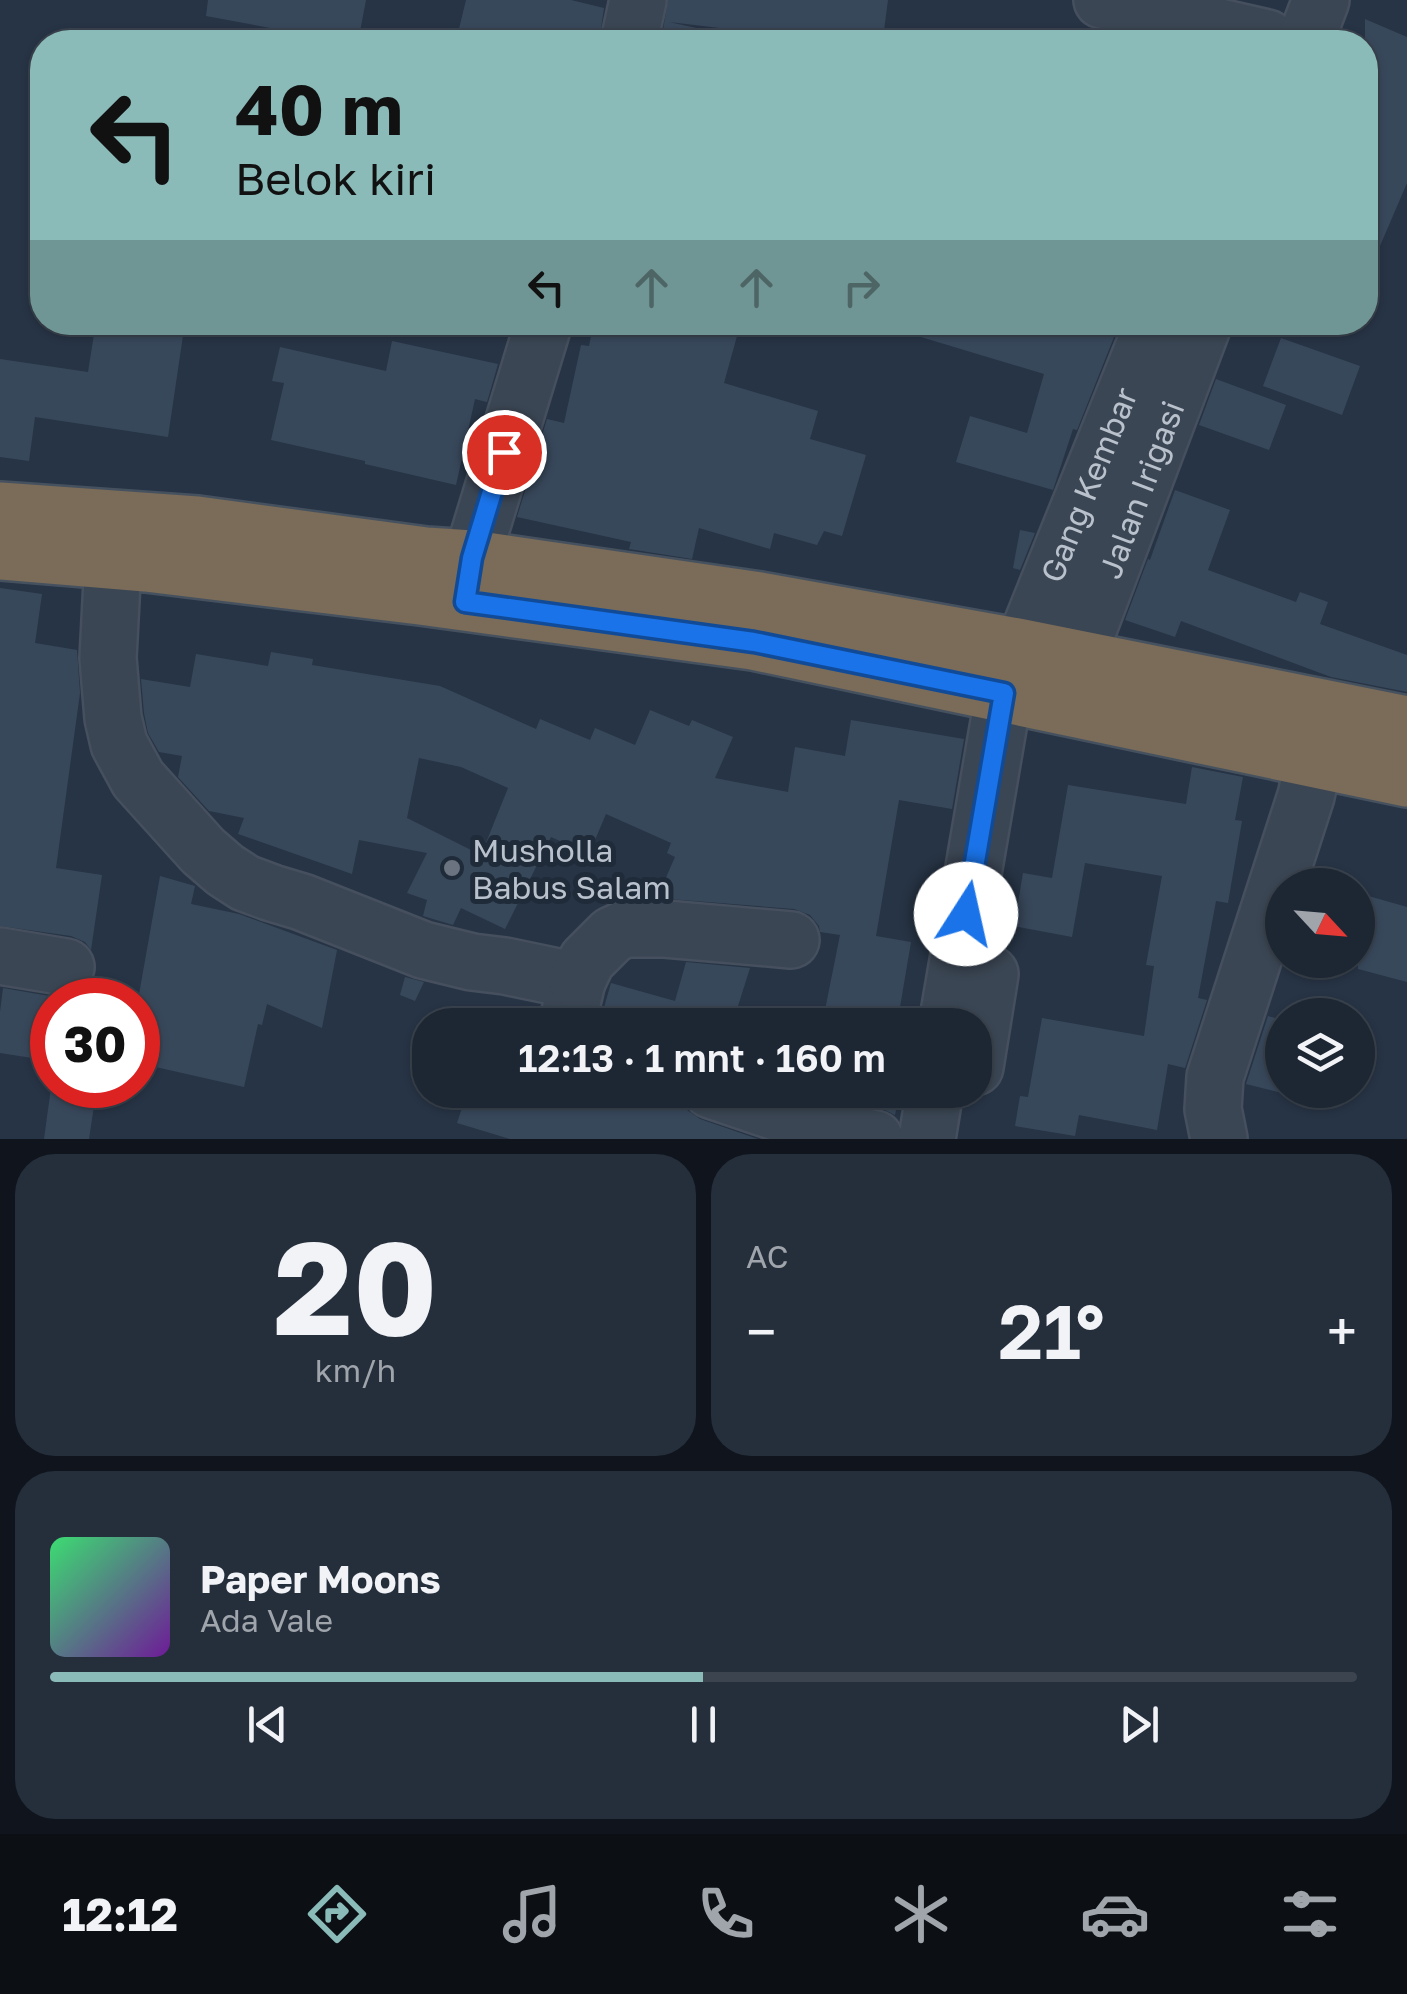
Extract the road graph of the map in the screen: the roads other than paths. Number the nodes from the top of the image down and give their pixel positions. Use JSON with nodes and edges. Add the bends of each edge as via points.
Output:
{"nodes":[{"id":1,"x":638,"y":0,"type":"edge"},
{"id":2,"x":1102,"y":0,"type":"edge"},
{"id":3,"x":1321,"y":0,"type":"edge"},
{"id":4,"x":632,"y":30,"type":"edge"},
{"id":5,"x":1274,"y":30,"type":"edge"},
{"id":6,"x":1281,"y":30,"type":"edge"},
{"id":7,"x":540,"y":335,"type":"edge"},
{"id":8,"x":1149,"y":335,"type":"edge"},
{"id":9,"x":1199,"y":335,"type":"edge"},
{"id":10,"x":0,"y":510,"type":"edge"},
{"id":11,"x":0,"y":552,"type":"edge"},
{"id":12,"x":112,"y":562,"type":"junction"},
{"id":13,"x":469,"y":580,"type":"junction"},
{"id":14,"x":1078,"y":656,"type":"junction"},
{"id":15,"x":1017,"y":671,"type":"junction"},
{"id":16,"x":1407,"y":724,"type":"edge"},
{"id":17,"x":1314,"y":760,"type":"junction"},
{"id":18,"x":1407,"y":779,"type":"edge"},
{"id":19,"x":791,"y":940,"type":"dead end"},
{"id":20,"x":0,"y":956,"type":"edge"},
{"id":21,"x":66,"y":967,"type":"dead end"},
{"id":22,"x":572,"y":1003,"type":"edge"},
{"id":23,"x":949,"y":1008,"type":"edge"},
{"id":24,"x":981,"y":1008,"type":"edge"},
{"id":25,"x":764,"y":1108,"type":"edge"},
{"id":26,"x":932,"y":1108,"type":"edge"},
{"id":27,"x":968,"y":1108,"type":"edge"},
{"id":28,"x":875,"y":1139,"type":"edge"},
{"id":29,"x":927,"y":1139,"type":"edge"},
{"id":30,"x":963,"y":1139,"type":"edge"},
{"id":31,"x":1219,"y":1139,"type":"edge"}],
"edges":[{"from":1,"to":4,"type":"street"},
{"from":2,"to":5,"type":"street"},
{"from":3,"to":6,"type":"street"},
{"from":7,"to":13,"type":"street"},
{"from":8,"to":15,"type":"street","name":"Gang Kembar"},
{"from":9,"to":14,"type":"street","name":"Jalan Irigasi"},
{"from":10,"to":13,"type":"highway","via":[[197,524],[426,555]]},
{"from":11,"to":12,"type":"highway"},
{"from":12,"to":13,"type":"highway"},
{"from":12,"to":22,"type":"street","via":[[108,658],[119,744],[138,779],[203,851],[224,870],[272,894],[423,950],[506,966]]},
{"from":13,"to":15,"type":"highway","via":[[760,600]]},
{"from":14,"to":15,"type":"highway"},
{"from":14,"to":16,"type":"highway"},
{"from":15,"to":17,"type":"highway"},
{"from":15,"to":23,"type":"street"},
{"from":15,"to":24,"type":"street"},
{"from":17,"to":18,"type":"highway"},
{"from":17,"to":31,"type":"street","via":[[1215,1077]]},
{"from":19,"to":22,"type":"street","via":[[625,929],[587,960]]},
{"from":20,"to":21,"type":"street"},
{"from":25,"to":28,"type":"street"},
{"from":26,"to":29,"type":"street"},
{"from":27,"to":30,"type":"street"}]}
